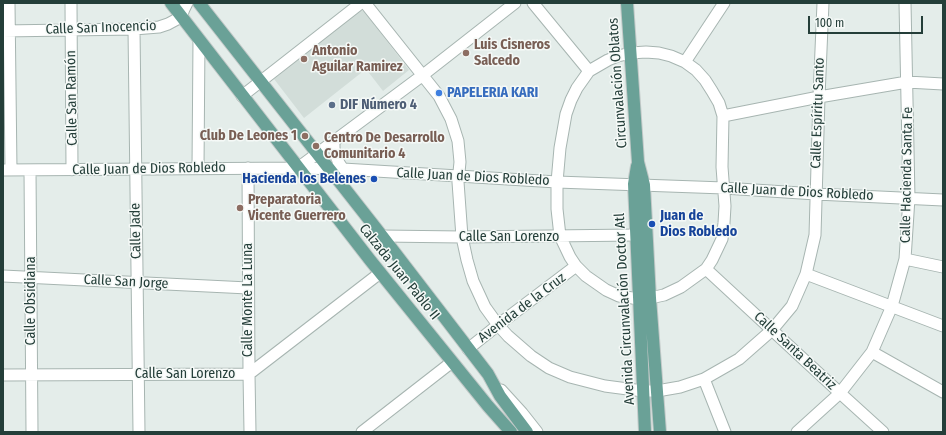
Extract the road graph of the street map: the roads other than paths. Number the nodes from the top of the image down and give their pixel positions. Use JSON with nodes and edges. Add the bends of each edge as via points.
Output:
{"nodes":[{"id":1,"x":9,"y":3,"type":"edge"},
{"id":2,"x":71,"y":3,"type":"edge"},
{"id":3,"x":171,"y":3,"type":"edge"},
{"id":4,"x":187,"y":3,"type":"edge"},
{"id":5,"x":199,"y":3,"type":"edge"},
{"id":6,"x":360,"y":3,"type":"edge"},
{"id":7,"x":365,"y":3,"type":"edge"},
{"id":8,"x":515,"y":3,"type":"edge"},
{"id":9,"x":533,"y":3,"type":"edge"},
{"id":10,"x":627,"y":3,"type":"edge"},
{"id":11,"x":724,"y":3,"type":"edge"},
{"id":12,"x":823,"y":3,"type":"edge"},
{"id":13,"x":905,"y":3,"type":"edge"},
{"id":14,"x":181,"y":17,"type":"junction"},
{"id":15,"x":134,"y":29,"type":"junction"},
{"id":16,"x":71,"y":30,"type":"junction"},
{"id":17,"x":6,"y":31,"type":"edge"},
{"id":18,"x":199,"y":39,"type":"junction"},
{"id":19,"x":631,"y":53,"type":"junction"},
{"id":20,"x":685,"y":62,"type":"junction"},
{"id":21,"x":589,"y":71,"type":"junction"},
{"id":22,"x":423,"y":76,"type":"junction"},
{"id":23,"x":261,"y":82,"type":"junction"},
{"id":24,"x":907,"y":82,"type":"junction"},
{"id":25,"x":943,"y":84,"type":"edge"},
{"id":26,"x":242,"y":96,"type":"junction"},
{"id":27,"x":818,"y":97,"type":"junction"},
{"id":28,"x":723,"y":116,"type":"junction"},
{"id":29,"x":334,"y":141,"type":"junction"},
{"id":30,"x":318,"y":153,"type":"junction"},
{"id":31,"x":198,"y":168,"type":"junction"},
{"id":32,"x":248,"y":168,"type":"junction"},
{"id":33,"x":298,"y":168,"type":"junction"},
{"id":34,"x":136,"y":169,"type":"junction"},
{"id":35,"x":329,"y":169,"type":"junction"},
{"id":36,"x":7,"y":170,"type":"edge"},
{"id":37,"x":30,"y":170,"type":"junction"},
{"id":38,"x":72,"y":170,"type":"junction"},
{"id":39,"x":343,"y":170,"type":"junction"},
{"id":40,"x":459,"y":176,"type":"junction"},
{"id":41,"x":557,"y":182,"type":"junction"},
{"id":42,"x":639,"y":185,"type":"junction"},
{"id":43,"x":724,"y":188,"type":"junction"},
{"id":44,"x":816,"y":194,"type":"junction"},
{"id":45,"x":909,"y":198,"type":"junction"},
{"id":46,"x":943,"y":200,"type":"edge"},
{"id":47,"x":636,"y":235,"type":"junction"},
{"id":48,"x":382,"y":236,"type":"junction"},
{"id":49,"x":560,"y":236,"type":"junction"},
{"id":50,"x":462,"y":237,"type":"junction"},
{"id":51,"x":905,"y":259,"type":"junction"},
{"id":52,"x":576,"y":266,"type":"junction"},
{"id":53,"x":943,"y":267,"type":"edge"},
{"id":54,"x":706,"y":269,"type":"junction"},
{"id":55,"x":380,"y":273,"type":"junction"},
{"id":56,"x":806,"y":274,"type":"junction"},
{"id":57,"x":3,"y":276,"type":"edge"},
{"id":58,"x":31,"y":277,"type":"junction"},
{"id":59,"x":137,"y":282,"type":"junction"},
{"id":60,"x":248,"y":288,"type":"junction"},
{"id":61,"x":644,"y":298,"type":"junction"},
{"id":62,"x":892,"y":306,"type":"junction"},
{"id":63,"x":498,"y":325,"type":"junction"},
{"id":64,"x":943,"y":326,"type":"edge"},
{"id":65,"x":772,"y":330,"type":"junction"},
{"id":66,"x":468,"y":349,"type":"junction"},
{"id":67,"x":872,"y":352,"type":"junction"},
{"id":68,"x":452,"y":362,"type":"junction"},
{"id":69,"x":138,"y":374,"type":"junction"},
{"id":70,"x":249,"y":374,"type":"junction"},
{"id":71,"x":488,"y":374,"type":"junction"},
{"id":72,"x":3,"y":375,"type":"edge"},
{"id":73,"x":31,"y":375,"type":"junction"},
{"id":74,"x":704,"y":379,"type":"junction"},
{"id":75,"x":643,"y":391,"type":"junction"},
{"id":76,"x":657,"y":391,"type":"junction"},
{"id":77,"x":943,"y":392,"type":"edge"},
{"id":78,"x":840,"y":393,"type":"junction"},
{"id":79,"x":488,"y":406,"type":"junction"},
{"id":80,"x":32,"y":432,"type":"edge"},
{"id":81,"x":139,"y":432,"type":"edge"},
{"id":82,"x":250,"y":432,"type":"edge"},
{"id":83,"x":362,"y":432,"type":"edge"},
{"id":84,"x":506,"y":432,"type":"edge"},
{"id":85,"x":511,"y":432,"type":"edge"},
{"id":86,"x":527,"y":432,"type":"edge"},
{"id":87,"x":537,"y":432,"type":"edge"},
{"id":88,"x":645,"y":432,"type":"edge"},
{"id":89,"x":660,"y":432,"type":"edge"},
{"id":90,"x":725,"y":432,"type":"edge"},
{"id":91,"x":797,"y":432,"type":"edge"},
{"id":92,"x":884,"y":432,"type":"edge"}],
"edges":[{"from":1,"to":17,"type":"street"},
{"from":2,"to":16,"type":"street","name":"Calle San Ramón"},
{"from":3,"to":14,"type":"main road","name":"Calzada Juan Pablo II"},
{"from":4,"to":14,"type":"street"},
{"from":5,"to":23,"type":"main road","name":"Calzada Juan Pablo II"},
{"from":6,"to":23,"type":"street"},
{"from":7,"to":22,"type":"street","name":"Calle Espíritu Santo"},
{"from":8,"to":22,"type":"street"},
{"from":9,"to":21,"type":"street"},
{"from":10,"to":19,"type":"main road","name":"Circunvalación Oblatos"},
{"from":11,"to":20,"type":"street"},
{"from":12,"to":27,"type":"street","name":"Calle Espíritu Santo"},
{"from":13,"to":24,"type":"street","name":"Calle Hacienda Santa Fe"},
{"from":14,"to":15,"type":"street","name":"Calle San Inocencio","via":[[164,25]]},
{"from":14,"to":18,"type":"main road","name":"Calzada Juan Pablo II"},
{"from":15,"to":16,"type":"street","name":"Calle San Inocencio"},
{"from":15,"to":34,"type":"street","name":"Calle Jade"},
{"from":16,"to":17,"type":"street","name":"Calle San Inocencio"},
{"from":16,"to":38,"type":"street","name":"Calle San Ramón"},
{"from":17,"to":36,"type":"street"},
{"from":18,"to":26,"type":"main road","name":"Calzada Juan Pablo II"},
{"from":18,"to":31,"type":"street"},
{"from":19,"to":20,"type":"street","via":[[659,53]]},
{"from":19,"to":21,"type":"street","via":[[608,60]]},
{"from":19,"to":42,"type":"main road","name":"Circunvalación Oblatos"},
{"from":20,"to":28,"type":"street","via":[[696,70],[709,86]]},
{"from":21,"to":41,"type":"street","via":[[577,88],[566,114]]},
{"from":22,"to":29,"type":"street"},
{"from":22,"to":40,"type":"street","name":"Calle Espíritu Santo","via":[[439,96],[451,118],[458,141]]},
{"from":23,"to":26,"type":"street"},
{"from":23,"to":30,"type":"main road","name":"Calzada Juan Pablo II"},
{"from":24,"to":25,"type":"street"},
{"from":24,"to":27,"type":"street"},
{"from":24,"to":45,"type":"street","name":"Calle Hacienda Santa Fe"},
{"from":26,"to":33,"type":"main road","name":"Calzada Juan Pablo II"},
{"from":27,"to":28,"type":"street"},
{"from":27,"to":44,"type":"street","name":"Calle Espíritu Santo"},
{"from":28,"to":43,"type":"street"},
{"from":29,"to":30,"type":"street"},
{"from":29,"to":39,"type":"street","via":[[338,163]]},
{"from":30,"to":33,"type":"street"},
{"from":30,"to":35,"type":"main road","name":"Calzada Juan Pablo II"},
{"from":31,"to":32,"type":"street","name":"Calle Juan de Dios Robledo"},
{"from":31,"to":34,"type":"street","name":"Calle Juan de Dios Robledo"},
{"from":32,"to":33,"type":"street","name":"Calle Juan de Dios Robledo"},
{"from":32,"to":60,"type":"street","name":"Calle Monte La Luna"},
{"from":33,"to":35,"type":"street","name":"Calle Juan de Dios Robledo"},
{"from":33,"to":55,"type":"main road","name":"Calzada Juan Pablo II"},
{"from":34,"to":38,"type":"street","name":"Calle Juan de Dios Robledo"},
{"from":34,"to":59,"type":"street","name":"Calle Jade"},
{"from":35,"to":39,"type":"street","name":"Calle Juan de Dios Robledo"},
{"from":35,"to":48,"type":"main road","name":"Calzada Juan Pablo II"},
{"from":36,"to":37,"type":"street","name":"Calle Juan de Dios Robledo"},
{"from":37,"to":38,"type":"street","name":"Calle Juan de Dios Robledo"},
{"from":37,"to":58,"type":"street","name":"Calle Obsidiana"},
{"from":39,"to":40,"type":"street","name":"Calle Juan de Dios Robledo"},
{"from":40,"to":41,"type":"street","name":"Calle Juan de Dios Robledo"},
{"from":40,"to":50,"type":"street","name":"Calle Espíritu Santo"},
{"from":41,"to":42,"type":"street","name":"Calle Juan de Dios Robledo"},
{"from":41,"to":49,"type":"street"},
{"from":42,"to":43,"type":"street","name":"Calle Juan de Dios Robledo"},
{"from":42,"to":47,"type":"main road","name":"Avenida Circunvalación Doctor Atl"},
{"from":42,"to":61,"type":"main road","name":"Avenida Circunvalación Doctor Atl"},
{"from":43,"to":44,"type":"street","name":"Calle Juan de Dios Robledo"},
{"from":43,"to":54,"type":"street","via":[[722,239]]},
{"from":44,"to":45,"type":"street","name":"Calle Juan de Dios Robledo"},
{"from":44,"to":56,"type":"street","name":"Calle Espíritu Santo","via":[[814,235]]},
{"from":45,"to":46,"type":"street","name":"Calle Juan de Dios Robledo"},
{"from":45,"to":51,"type":"street","name":"Calle Hacienda Santa Fe"},
{"from":47,"to":49,"type":"street","name":"Calle San Lorenzo"},
{"from":47,"to":61,"type":"main road","name":"Avenida Circunvalación Doctor Atl"},
{"from":48,"to":50,"type":"street","name":"Calle San Lorenzo"},
{"from":48,"to":66,"type":"main road","name":"Calzada Juan Pablo II"},
{"from":49,"to":50,"type":"street","name":"Calle San Lorenzo"},
{"from":49,"to":52,"type":"street"},
{"from":50,"to":63,"type":"street","name":"Calle Espíritu Santo","via":[[473,281]]},
{"from":51,"to":53,"type":"street"},
{"from":51,"to":62,"type":"street","name":"Calle Hacienda Santa Fe"},
{"from":52,"to":61,"type":"street","via":[[606,290],[619,296]]},
{"from":52,"to":63,"type":"street","name":"Avenida de la Cruz"},
{"from":54,"to":61,"type":"street","via":[[681,287],[664,295]]},
{"from":54,"to":65,"type":"street","name":"Calle Santa Beatriz"},
{"from":55,"to":68,"type":"main road","name":"Calzada Juan Pablo II"},
{"from":55,"to":70,"type":"street","name":"Calle San Lorenzo"},
{"from":56,"to":62,"type":"street"},
{"from":56,"to":65,"type":"street","name":"Calle Espíritu Santo","via":[[792,306]]},
{"from":57,"to":58,"type":"street","name":"Calle San Jorge"},
{"from":58,"to":59,"type":"street","name":"Calle San Jorge"},
{"from":58,"to":73,"type":"street","name":"Calle Obsidiana"},
{"from":59,"to":60,"type":"street","name":"Calle San Jorge"},
{"from":59,"to":69,"type":"street","name":"Calle Jade"},
{"from":60,"to":70,"type":"street","name":"Calle Monte La Luna"},
{"from":61,"to":75,"type":"main road","name":"Avenida Circunvalación Doctor Atl"},
{"from":61,"to":76,"type":"main road","name":"Avenida Circunvalación Doctor Atl"},
{"from":62,"to":64,"type":"street"},
{"from":62,"to":67,"type":"street","name":"Calle Hacienda Santa Fe"},
{"from":63,"to":66,"type":"street","name":"Avenida de la Cruz"},
{"from":63,"to":75,"type":"street","name":"Calle Espíritu Santo","via":[[531,356],[549,368],[570,377],[605,386]]},
{"from":65,"to":74,"type":"street","name":"Calle Espíritu Santo","via":[[739,359]]},
{"from":65,"to":78,"type":"street","name":"Calle Santa Beatriz"},
{"from":66,"to":71,"type":"main road","name":"Calzada Juan Pablo II"},
{"from":67,"to":77,"type":"street"},
{"from":67,"to":78,"type":"street","name":"Calle Hacienda Santa Fe"},
{"from":68,"to":79,"type":"main road","name":"Calzada Juan Pablo II"},
{"from":68,"to":83,"type":"street"},
{"from":69,"to":70,"type":"street","name":"Calle San Lorenzo"},
{"from":69,"to":73,"type":"street","name":"Calle San Lorenzo"},
{"from":69,"to":81,"type":"street","name":"Calle Jade"},
{"from":70,"to":82,"type":"street","name":"Calle Monte La Luna"},
{"from":71,"to":86,"type":"main road","name":"Calzada Juan Pablo II","via":[[500,396]]},
{"from":71,"to":87,"type":"street","name":"Calzada Juan Pablo II"},
{"from":72,"to":73,"type":"street","name":"Calle San Lorenzo"},
{"from":73,"to":80,"type":"street","name":"Calle Obsidiana"},
{"from":74,"to":76,"type":"street","name":"Calle Espíritu Santo"},
{"from":74,"to":90,"type":"street"},
{"from":75,"to":76,"type":"street","name":"Calle Espíritu Santo"},
{"from":75,"to":88,"type":"main road","name":"Avenida Circunvalación Doctor Atl"},
{"from":76,"to":89,"type":"main road","name":"Avenida Circunvalación Doctor Atl"},
{"from":78,"to":91,"type":"street","name":"Calle Hacienda Santa Fe"},
{"from":78,"to":92,"type":"street","name":"Calle Santa Beatriz"},
{"from":79,"to":84,"type":"street","name":"Calzada Juan Pablo II"},
{"from":79,"to":85,"type":"main road","name":"Calzada Juan Pablo II"}]}
